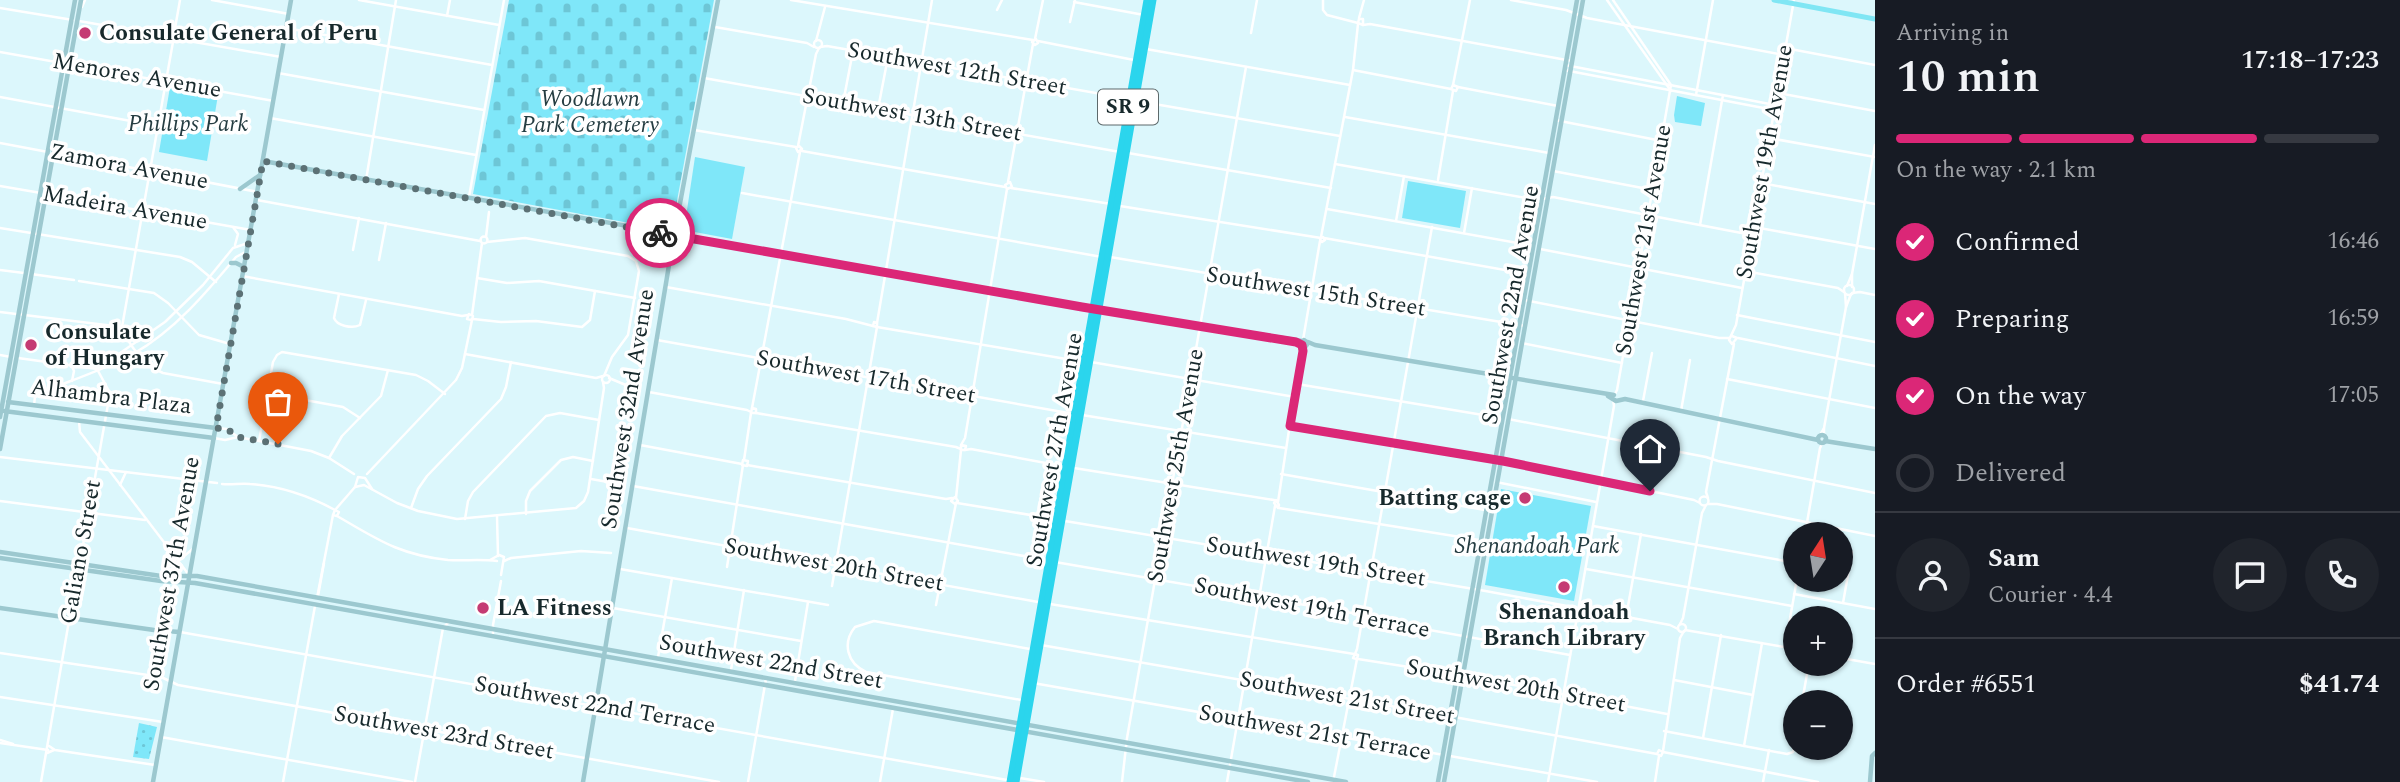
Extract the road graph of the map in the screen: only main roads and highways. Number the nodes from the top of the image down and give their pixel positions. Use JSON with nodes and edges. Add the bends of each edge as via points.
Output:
{"nodes":[{"id":1,"x":75,"y":0,"type":"edge"},
{"id":2,"x":83,"y":0,"type":"edge"},
{"id":3,"x":291,"y":0,"type":"edge"},
{"id":4,"x":718,"y":0,"type":"edge"},
{"id":5,"x":1147,"y":0,"type":"edge"},
{"id":6,"x":1153,"y":0,"type":"edge"},
{"id":7,"x":1577,"y":0,"type":"edge"},
{"id":8,"x":1583,"y":0,"type":"edge"},
{"id":9,"x":1774,"y":0,"type":"edge"},
{"id":10,"x":1793,"y":2,"type":"edge"},
{"id":11,"x":1577,"y":14,"type":"junction"},
{"id":12,"x":1875,"y":19,"type":"edge"},
{"id":13,"x":74,"y":21,"type":"junction"},
{"id":14,"x":1140,"y":41,"type":"junction"},
{"id":15,"x":1144,"y":49,"type":"junction"},
{"id":16,"x":1139,"y":64,"type":"junction"},
{"id":17,"x":1568,"y":66,"type":"junction"},
{"id":18,"x":1558,"y":121,"type":"junction"},
{"id":19,"x":1552,"y":154,"type":"junction"},
{"id":20,"x":263,"y":161,"type":"junction"},
{"id":21,"x":261,"y":175,"type":"junction"},
{"id":22,"x":240,"y":189,"type":"road end"},
{"id":23,"x":1545,"y":198,"type":"junction"},
{"id":24,"x":675,"y":235,"type":"junction"},
{"id":25,"x":1536,"y":247,"type":"junction"},
{"id":26,"x":230,"y":264,"type":"road end"},
{"id":27,"x":244,"y":267,"type":"junction"},
{"id":28,"x":1527,"y":300,"type":"junction"},
{"id":29,"x":1096,"y":309,"type":"junction"},
{"id":30,"x":1522,"y":326,"type":"junction"},
{"id":31,"x":1513,"y":377,"type":"junction"},
{"id":32,"x":4,"y":401,"type":"edge"},
{"id":33,"x":86,"y":412,"type":"junction"},
{"id":34,"x":2,"y":413,"type":"edge"},
{"id":35,"x":149,"y":420,"type":"junction"},
{"id":36,"x":79,"y":421,"type":"junction"},
{"id":37,"x":162,"y":421,"type":"junction"},
{"id":38,"x":216,"y":428,"type":"junction"},
{"id":39,"x":148,"y":429,"type":"junction"},
{"id":40,"x":163,"y":431,"type":"junction"},
{"id":41,"x":214,"y":438,"type":"junction"},
{"id":42,"x":0,"y":449,"type":"edge"},
{"id":43,"x":1875,"y":449,"type":"edge"},
{"id":44,"x":1498,"y":460,"type":"junction"},
{"id":45,"x":1489,"y":510,"type":"junction"},
{"id":46,"x":0,"y":555,"type":"edge"},
{"id":47,"x":79,"y":566,"type":"junction"},
{"id":48,"x":189,"y":575,"type":"junction"},
{"id":49,"x":188,"y":583,"type":"junction"},
{"id":50,"x":0,"y":608,"type":"edge"},
{"id":51,"x":179,"y":632,"type":"junction"},
{"id":52,"x":530,"y":636,"type":"junction"},
{"id":53,"x":526,"y":643,"type":"junction"},
{"id":54,"x":1038,"y":647,"type":"junction"},
{"id":55,"x":606,"y":650,"type":"junction"},
{"id":56,"x":605,"y":657,"type":"junction"},
{"id":57,"x":794,"y":684,"type":"junction"},
{"id":58,"x":793,"y":691,"type":"junction"},
{"id":59,"x":954,"y":713,"type":"junction"},
{"id":60,"x":953,"y":720,"type":"junction"},
{"id":61,"x":1023,"y":729,"type":"junction"},
{"id":62,"x":1875,"y":754,"type":"edge"},
{"id":63,"x":1446,"y":755,"type":"junction"},
{"id":64,"x":1874,"y":769,"type":"edge"},
{"id":65,"x":1013,"y":781,"type":"edge"},
{"id":66,"x":1333,"y":781,"type":"edge"},
{"id":67,"x":153,"y":782,"type":"edge"},
{"id":68,"x":583,"y":782,"type":"edge"},
{"id":69,"x":1308,"y":782,"type":"edge"},
{"id":70,"x":1346,"y":782,"type":"edge"},
{"id":71,"x":1438,"y":782,"type":"edge"},
{"id":72,"x":1444,"y":782,"type":"edge"},
{"id":73,"x":1870,"y":782,"type":"edge"}],
"edges":[{"from":1,"to":13,"type":"main road"},
{"from":2,"to":13,"type":"main road"},
{"from":3,"to":20,"type":"main road","name":"Southwest 37th Avenue"},
{"from":4,"to":24,"type":"main road","name":"Southwest 32nd Avenue"},
{"from":5,"to":14,"type":"highway","name":"Southwest 27th Avenue","number":"SR 9"},
{"from":6,"to":15,"type":"highway","name":"Southwest 27th Avenue","number":"SR 9"},
{"from":7,"to":11,"type":"main road","name":"Southwest 22nd Avenue"},
{"from":8,"to":11,"type":"main road","name":"Southwest 22nd Avenue"},
{"from":9,"to":10,"type":"main road"},
{"from":10,"to":12,"type":"main road"},
{"from":11,"to":17,"type":"main road","name":"Southwest 22nd Avenue"},
{"from":13,"to":32,"type":"main road"},
{"from":14,"to":15,"type":"highway"},
{"from":14,"to":16,"type":"highway","name":"Southwest 27th Avenue","number":"SR 9"},
{"from":15,"to":16,"type":"highway","name":"Southwest 27th Avenue","number":"SR 9"},
{"from":16,"to":29,"type":"highway","name":"Southwest 27th Avenue","number":"SR 9"},
{"from":17,"to":18,"type":"main road","name":"Southwest 22nd Avenue"},
{"from":17,"to":18,"type":"main road","name":"Southwest 22nd Avenue"},
{"from":18,"to":19,"type":"main road","name":"Southwest 22nd Avenue"},
{"from":19,"to":23,"type":"main road","name":"Southwest 22nd Avenue"},
{"from":19,"to":23,"type":"main road","name":"Southwest 22nd Avenue"},
{"from":20,"to":21,"type":"main road","name":"Southwest 37th Avenue"},
{"from":20,"to":24,"type":"main road"},
{"from":21,"to":22,"type":"main road"},
{"from":21,"to":27,"type":"main road","name":"Southwest 37th Avenue"},
{"from":23,"to":25,"type":"main road","name":"Southwest 22nd Avenue"},
{"from":24,"to":29,"type":"main road"},
{"from":24,"to":55,"type":"main road","name":"Southwest 32nd Avenue"},
{"from":25,"to":28,"type":"main road","name":"Southwest 22nd Avenue"},
{"from":25,"to":28,"type":"main road","name":"Southwest 22nd Avenue"},
{"from":26,"to":27,"type":"main road"},
{"from":27,"to":38,"type":"main road","name":"Southwest 37th Avenue"},
{"from":28,"to":30,"type":"main road","name":"Southwest 22nd Avenue"},
{"from":29,"to":31,"type":"main road"},
{"from":29,"to":54,"type":"highway","name":"Southwest 27th Avenue","number":"SR 9"},
{"from":30,"to":31,"type":"main road","name":"Southwest 22nd Avenue"},
{"from":30,"to":31,"type":"main road","name":"Southwest 22nd Avenue"},
{"from":31,"to":43,"type":"main road"},
{"from":31,"to":44,"type":"main road","name":"Southwest 22nd Avenue"},
{"from":32,"to":33,"type":"main road","name":"Alhambra Plaza"},
{"from":32,"to":34,"type":"main road"},
{"from":33,"to":35,"type":"main road","name":"Alhambra Plaza"},
{"from":33,"to":36,"type":"main road"},
{"from":34,"to":36,"type":"main road","name":"Alhambra Plaza"},
{"from":34,"to":42,"type":"main road"},
{"from":35,"to":37,"type":"main road","name":"Alhambra Plaza"},
{"from":35,"to":39,"type":"main road"},
{"from":36,"to":39,"type":"main road","name":"Alhambra Plaza"},
{"from":37,"to":38,"type":"main road","name":"Alhambra Plaza"},
{"from":37,"to":40,"type":"main road"},
{"from":38,"to":41,"type":"main road","name":"Southwest 37th Avenue"},
{"from":39,"to":40,"type":"main road","name":"Alhambra Plaza"},
{"from":40,"to":41,"type":"main road","name":"Alhambra Plaza"},
{"from":41,"to":48,"type":"main road","name":"Southwest 37th Avenue"},
{"from":44,"to":45,"type":"main road","name":"Southwest 22nd Avenue"},
{"from":44,"to":45,"type":"main road","name":"Southwest 22nd Avenue"},
{"from":45,"to":63,"type":"main road","name":"Southwest 22nd Avenue"},
{"from":46,"to":47,"type":"main road"},
{"from":47,"to":48,"type":"main road","name":"Southwest 22nd Street"},
{"from":47,"to":49,"type":"main road","name":"Southwest 22nd Street"},
{"from":48,"to":49,"type":"main road","name":"Southwest 37th Avenue"},
{"from":48,"to":52,"type":"main road","name":"Southwest 22nd Street"},
{"from":49,"to":51,"type":"main road","name":"Southwest 37th Avenue"},
{"from":49,"to":53,"type":"main road","name":"Southwest 22nd Street"},
{"from":50,"to":51,"type":"main road"},
{"from":51,"to":67,"type":"main road","name":"Southwest 37th Avenue"},
{"from":52,"to":53,"type":"main road"},
{"from":52,"to":55,"type":"main road","name":"Southwest 22nd Street"},
{"from":53,"to":56,"type":"main road","name":"Southwest 22nd Street"},
{"from":54,"to":61,"type":"highway","name":"Southwest 27th Avenue","number":"SR 9"},
{"from":54,"to":61,"type":"highway","name":"Southwest 27th Avenue","number":"SR 9","via":[[1024,700]]},
{"from":55,"to":56,"type":"main road","name":"Southwest 32nd Avenue"},
{"from":55,"to":57,"type":"main road","name":"Southwest 22nd Street"},
{"from":56,"to":58,"type":"main road","name":"Southwest 22nd Street"},
{"from":56,"to":68,"type":"main road","name":"Southwest 32nd Avenue"},
{"from":57,"to":58,"type":"main road"},
{"from":57,"to":59,"type":"main road","name":"Southwest 22nd Street"},
{"from":58,"to":60,"type":"main road","name":"Southwest 22nd Street"},
{"from":59,"to":60,"type":"main road"},
{"from":59,"to":61,"type":"main road","name":"Southwest 22nd Street"},
{"from":60,"to":61,"type":"main road","name":"Southwest 22nd Street"},
{"from":61,"to":65,"type":"highway","name":"Southwest 27th Avenue","number":"SR 9"},
{"from":61,"to":65,"type":"highway","name":"Southwest 27th Avenue","number":"SR 9"},
{"from":61,"to":66,"type":"main road","name":"Southwest 22nd Street"},
{"from":61,"to":69,"type":"main road","name":"Southwest 22nd Street"},
{"from":62,"to":64,"type":"main road","via":[[1870,767]]},
{"from":63,"to":71,"type":"main road","name":"Southwest 22nd Avenue"},
{"from":63,"to":72,"type":"main road","name":"Southwest 22nd Avenue"},
{"from":64,"to":73,"type":"main road"},
{"from":66,"to":70,"type":"main road","name":"Southwest 22nd Street"}]}
